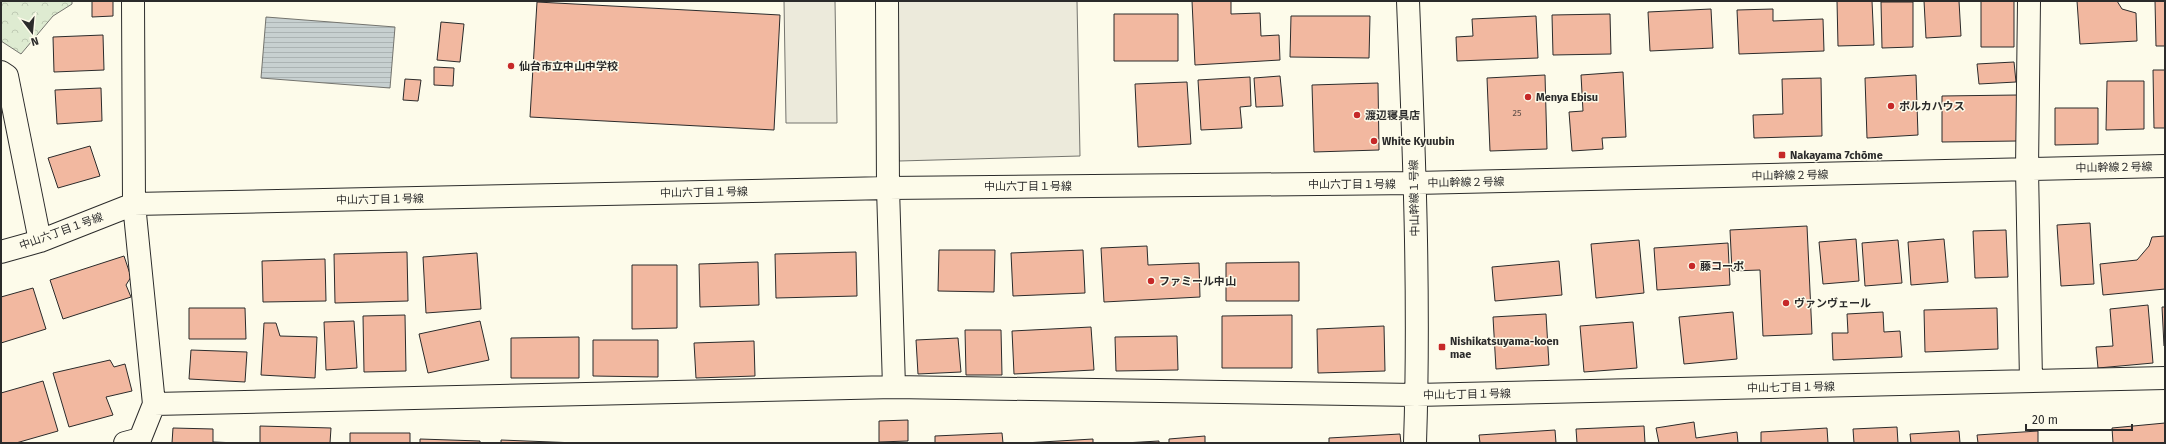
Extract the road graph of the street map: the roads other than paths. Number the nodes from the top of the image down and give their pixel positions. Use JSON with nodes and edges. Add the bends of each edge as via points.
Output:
{"nodes":[{"id":1,"x":133,"y":1,"type":"edge"},
{"id":2,"x":887,"y":1,"type":"edge"},
{"id":3,"x":1408,"y":1,"type":"edge"},
{"id":4,"x":2029,"y":1,"type":"edge"},
{"id":5,"x":1,"y":72,"type":"edge"},
{"id":6,"x":2165,"y":166,"type":"edge"},
{"id":7,"x":2027,"y":169,"type":"junction"},
{"id":8,"x":1415,"y":183,"type":"junction"},
{"id":9,"x":888,"y":188,"type":"junction"},
{"id":10,"x":134,"y":204,"type":"junction"},
{"id":11,"x":40,"y":240,"type":"junction"},
{"id":12,"x":1,"y":252,"type":"edge"},
{"id":13,"x":2165,"y":378,"type":"edge"},
{"id":14,"x":2031,"y":381,"type":"junction"},
{"id":15,"x":894,"y":387,"type":"junction"},
{"id":16,"x":1416,"y":395,"type":"junction"},
{"id":17,"x":154,"y":404,"type":"junction"},
{"id":18,"x":149,"y":434,"type":"edge"},
{"id":19,"x":125,"y":443,"type":"edge"},
{"id":20,"x":1414,"y":443,"type":"edge"}],
"edges":[{"from":1,"to":10,"type":"street"},
{"from":2,"to":9,"type":"street"},
{"from":3,"to":8,"type":"street","name":"中山幹線１号線"},
{"from":4,"to":7,"type":"street"},
{"from":5,"to":11,"type":"street","via":[[7,76]]},
{"from":6,"to":7,"type":"street","name":"中山幹線２号線"},
{"from":7,"to":8,"type":"street","name":"中山幹線２号線"},
{"from":7,"to":14,"type":"street"},
{"from":8,"to":9,"type":"street","name":"中山六丁目１号線"},
{"from":8,"to":16,"type":"street","name":"中山幹線１号線"},
{"from":9,"to":10,"type":"street","name":"中山六丁目１号線"},
{"from":9,"to":15,"type":"street"},
{"from":10,"to":11,"type":"street","name":"中山六丁目１号線"},
{"from":10,"to":17,"type":"street"},
{"from":11,"to":12,"type":"street","name":"中山六丁目１号線"},
{"from":13,"to":14,"type":"street","name":"中山七丁目１号線"},
{"from":14,"to":16,"type":"street","name":"中山七丁目１号線"},
{"from":15,"to":16,"type":"street","name":"中山七丁目１号線"},
{"from":15,"to":17,"type":"street","name":"中山七丁目１号線"},
{"from":16,"to":20,"type":"street","name":"中山幹線１号線"},
{"from":17,"to":18,"type":"street"},
{"from":18,"to":19,"type":"street"}]}
